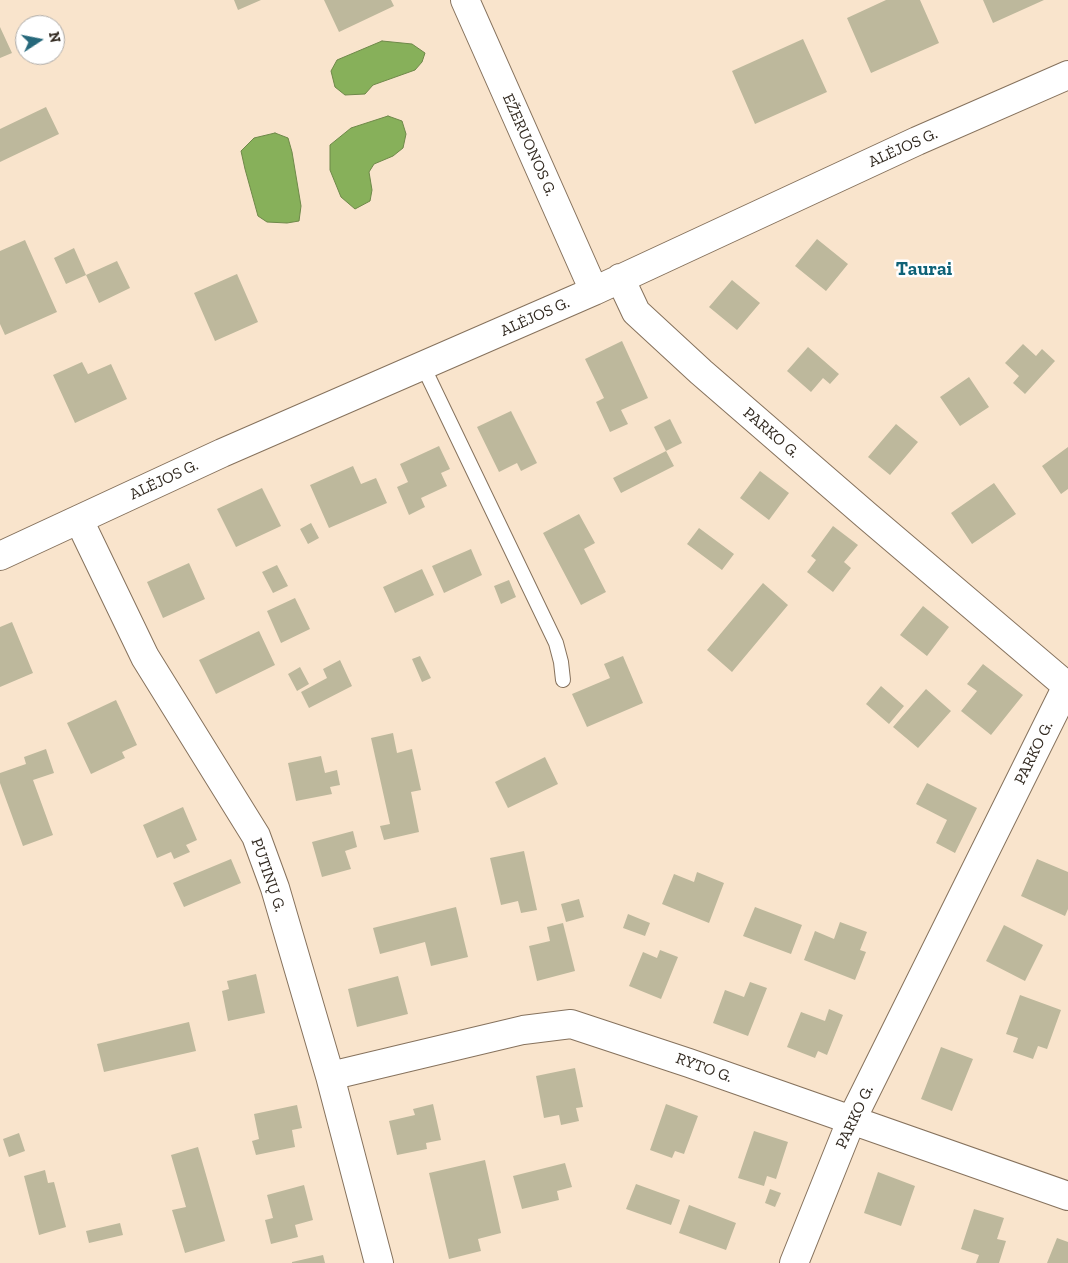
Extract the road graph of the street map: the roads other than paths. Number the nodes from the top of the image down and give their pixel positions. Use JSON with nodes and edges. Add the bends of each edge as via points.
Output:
{"nodes":[{"id":1,"x":465,"y":0,"type":"edge"},
{"id":2,"x":1068,"y":75,"type":"edge"},
{"id":3,"x":620,"y":278,"type":"junction"},
{"id":4,"x":594,"y":290,"type":"junction"},
{"id":5,"x":423,"y":366,"type":"junction"},
{"id":6,"x":79,"y":520,"type":"junction"},
{"id":7,"x":0,"y":556,"type":"edge"},
{"id":8,"x":563,"y":680,"type":"dead end"},
{"id":9,"x":1068,"y":686,"type":"edge"},
{"id":10,"x":330,"y":1076,"type":"junction"},
{"id":11,"x":852,"y":1121,"type":"junction"},
{"id":12,"x":1068,"y":1196,"type":"edge"},
{"id":13,"x":379,"y":1263,"type":"edge"},
{"id":14,"x":794,"y":1263,"type":"edge"}],
"edges":[{"from":1,"to":4,"type":"street","name":"EŽERUONOS G."},
{"from":2,"to":3,"type":"street","name":"ALĖJOS G."},
{"from":3,"to":4,"type":"street","name":"ALĖJOS G."},
{"from":3,"to":9,"type":"street","name":"PARKO G.","via":[[636,312],[650,326]]},
{"from":4,"to":5,"type":"street","name":"ALĖJOS G."},
{"from":5,"to":6,"type":"street","name":"ALĖJOS G.","via":[[222,453]]},
{"from":5,"to":8,"type":"lane","via":[[556,643]]},
{"from":6,"to":7,"type":"street","name":"ALĖJOS G."},
{"from":6,"to":10,"type":"street","name":"PUTINŲ G.","via":[[144,658],[256,836]]},
{"from":9,"to":11,"type":"street","name":"PARKO G."},
{"from":10,"to":11,"type":"street","name":"RYTO G.","via":[[523,1030],[571,1024]]},
{"from":10,"to":13,"type":"street","name":"PUTINŲ G."},
{"from":11,"to":12,"type":"street","name":"RYTO G."},
{"from":11,"to":14,"type":"street","name":"PARKO G."}]}
